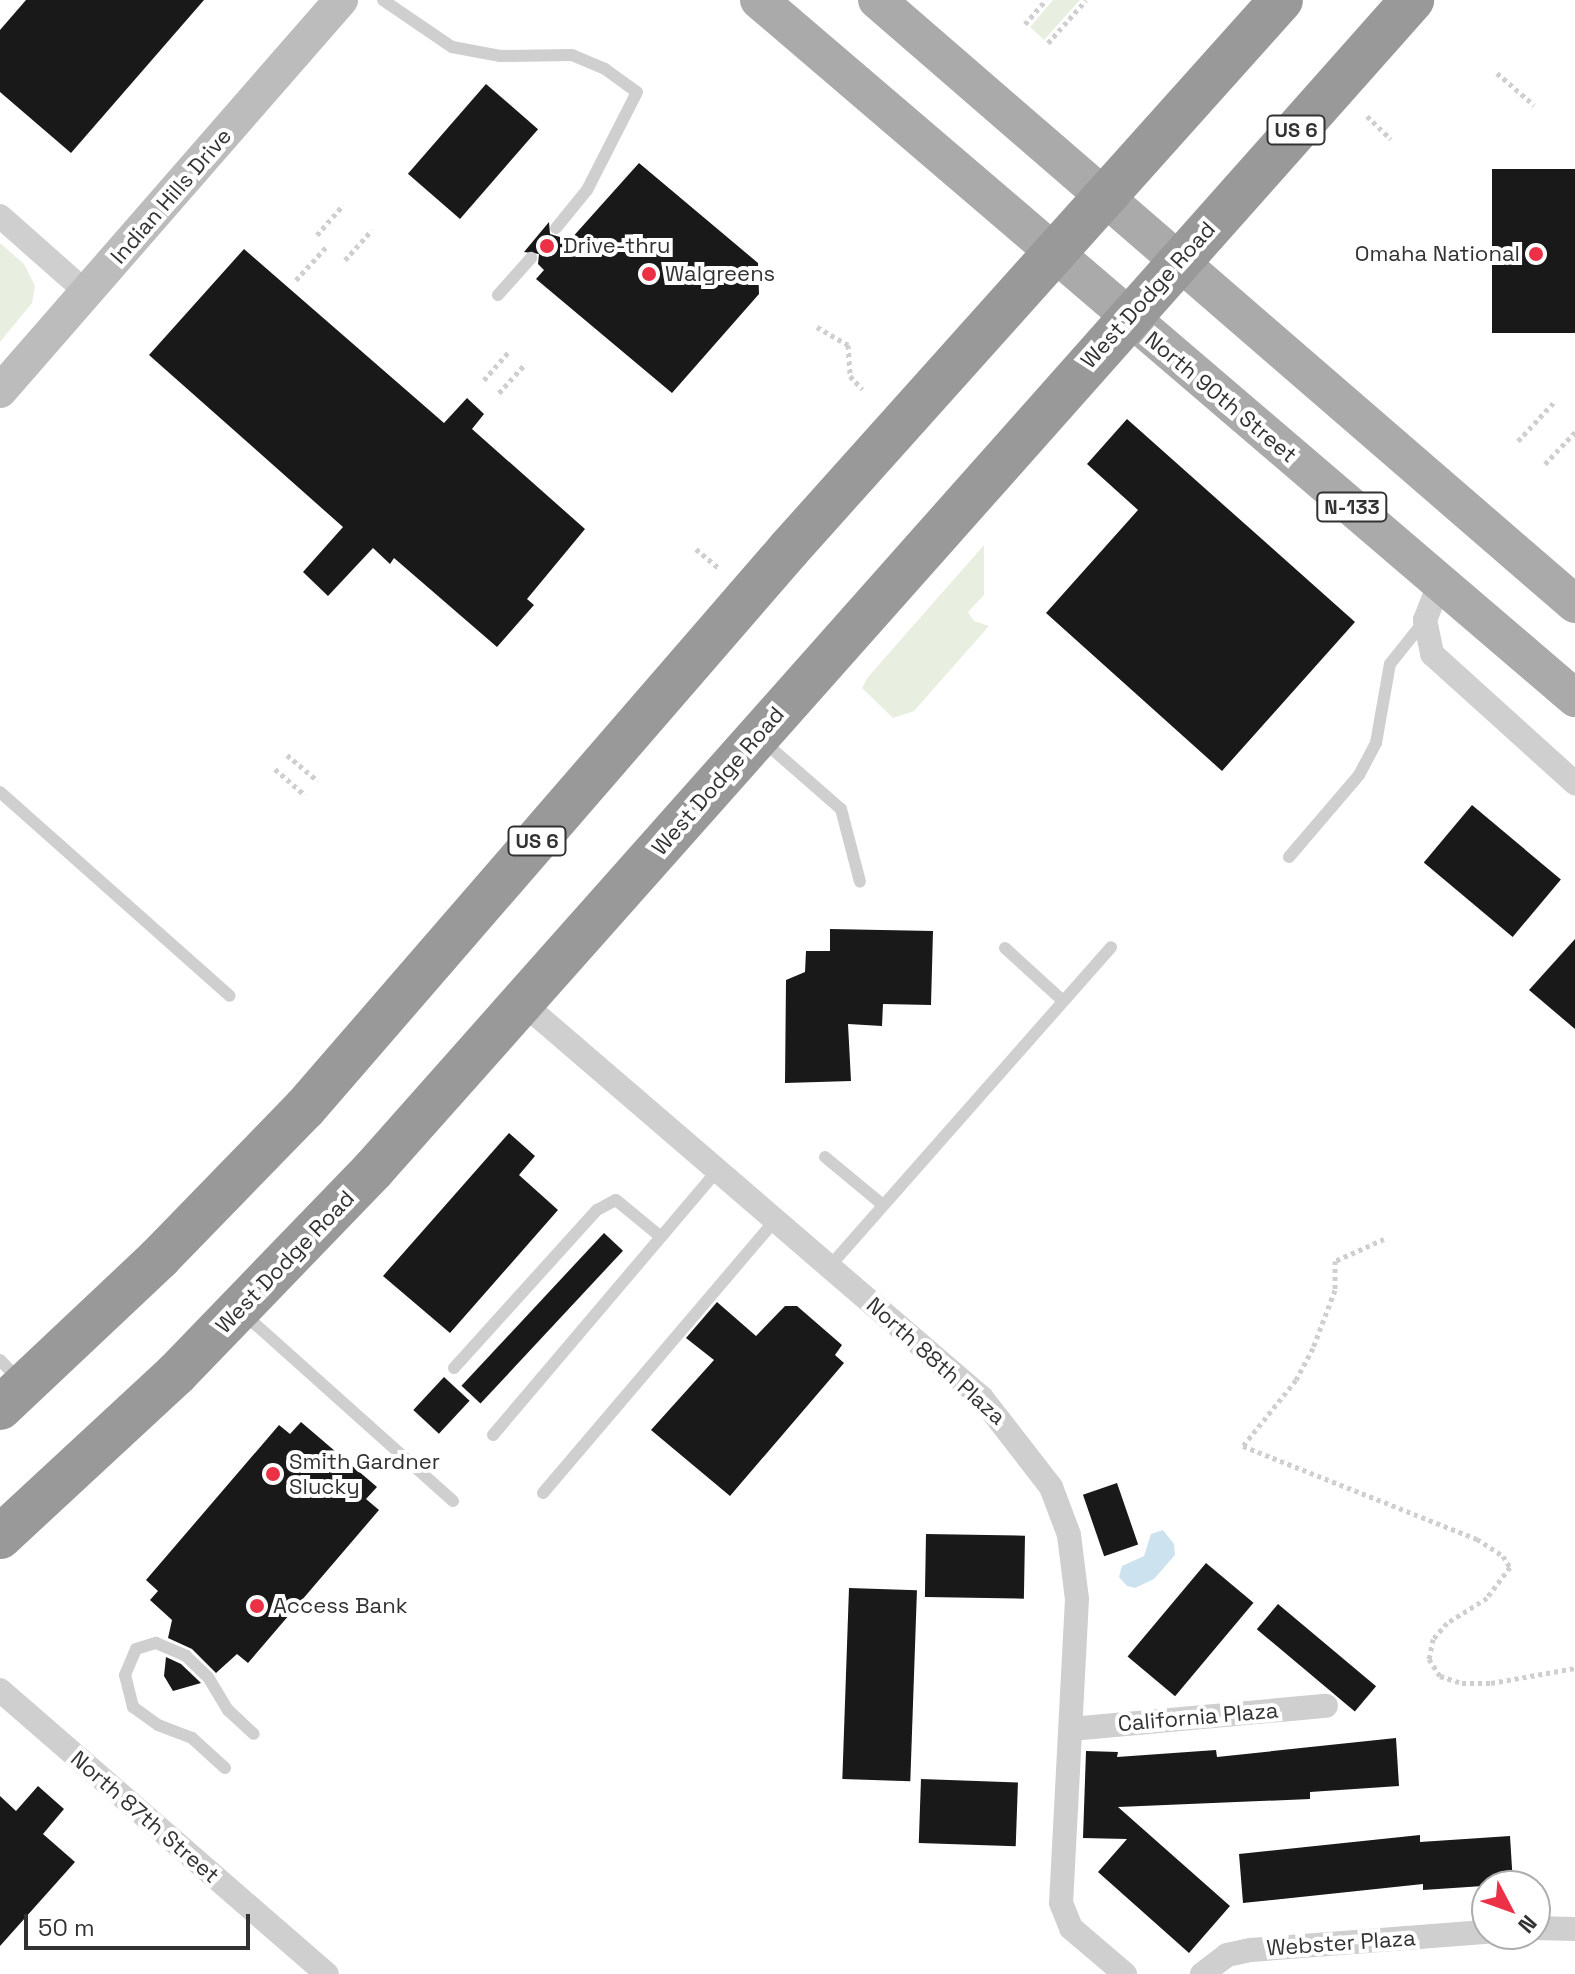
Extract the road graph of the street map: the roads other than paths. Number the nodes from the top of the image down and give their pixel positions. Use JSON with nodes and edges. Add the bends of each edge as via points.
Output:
{"nodes":[{"id":1,"x":341,"y":0,"type":"edge"},
{"id":2,"x":383,"y":0,"type":"edge"},
{"id":3,"x":759,"y":0,"type":"edge"},
{"id":4,"x":877,"y":0,"type":"edge"},
{"id":5,"x":1281,"y":0,"type":"edge"},
{"id":6,"x":1412,"y":0,"type":"edge"},
{"id":7,"x":1107,"y":197,"type":"junction"},
{"id":8,"x":0,"y":216,"type":"edge"},
{"id":9,"x":556,"y":228,"type":"dead end"},
{"id":10,"x":1054,"y":255,"type":"junction"},
{"id":11,"x":531,"y":258,"type":"dead end"},
{"id":12,"x":1180,"y":260,"type":"junction"},
{"id":13,"x":87,"y":293,"type":"junction"},
{"id":14,"x":498,"y":295,"type":"dead end"},
{"id":15,"x":1128,"y":318,"type":"junction"},
{"id":16,"x":0,"y":391,"type":"edge"},
{"id":17,"x":1440,"y":582,"type":"junction"},
{"id":18,"x":1575,"y":604,"type":"edge"},
{"id":19,"x":1425,"y":620,"type":"junction"},
{"id":20,"x":1575,"y":698,"type":"edge"},
{"id":21,"x":757,"y":736,"type":"junction"},
{"id":22,"x":1575,"y":783,"type":"edge"},
{"id":23,"x":0,"y":792,"type":"edge"},
{"id":24,"x":1289,"y":857,"type":"dead end"},
{"id":25,"x":860,"y":882,"type":"dead end"},
{"id":26,"x":1111,"y":947,"type":"dead end"},
{"id":27,"x":1005,"y":948,"type":"dead end"},
{"id":28,"x":230,"y":996,"type":"dead end"},
{"id":29,"x":1062,"y":1000,"type":"junction"},
{"id":30,"x":524,"y":1004,"type":"junction"},
{"id":31,"x":825,"y":1157,"type":"dead end"},
{"id":32,"x":718,"y":1170,"type":"junction"},
{"id":33,"x":883,"y":1205,"type":"junction"},
{"id":34,"x":776,"y":1219,"type":"junction"},
{"id":35,"x":661,"y":1237,"type":"junction"},
{"id":36,"x":830,"y":1266,"type":"junction"},
{"id":37,"x":240,"y":1310,"type":"junction"},
{"id":38,"x":454,"y":1368,"type":"dead end"},
{"id":39,"x":8,"y":1385,"type":"edge"},
{"id":40,"x":493,"y":1435,"type":"dead end"},
{"id":41,"x":543,"y":1493,"type":"dead end"},
{"id":42,"x":453,"y":1501,"type":"dead end"},
{"id":43,"x":0,"y":1537,"type":"edge"},
{"id":44,"x":0,"y":1690,"type":"edge"},
{"id":45,"x":1326,"y":1706,"type":"dead end"},
{"id":46,"x":1071,"y":1729,"type":"junction"},
{"id":47,"x":254,"y":1734,"type":"dead end"},
{"id":48,"x":225,"y":1768,"type":"dead end"},
{"id":49,"x":1551,"y":1928,"type":"edge"},
{"id":50,"x":1575,"y":1929,"type":"edge"},
{"id":51,"x":1471,"y":1933,"type":"edge"},
{"id":52,"x":327,"y":1974,"type":"edge"},
{"id":53,"x":1125,"y":1974,"type":"edge"},
{"id":54,"x":1202,"y":1974,"type":"edge"}],
"edges":[{"from":1,"to":13,"type":"street","name":"Indian Hills Drive"},
{"from":2,"to":9,"type":"lane","via":[[452,47],[500,56],[572,55],[605,69],[637,92],[589,186]]},
{"from":3,"to":10,"type":"main road","name":"North 90th Street"},
{"from":4,"to":7,"type":"main road"},
{"from":5,"to":7,"type":"highway","number":"US 6"},
{"from":6,"to":12,"type":"highway","name":"West Dodge Road","number":"US 6"},
{"from":7,"to":10,"type":"highway","number":"US 6"},
{"from":7,"to":12,"type":"main road"},
{"from":8,"to":13,"type":"street"},
{"from":10,"to":15,"type":"main road","name":"North 90th Street","number":"N-133"},
{"from":10,"to":39,"type":"highway","number":"US 6","via":[[789,549],[305,1108]]},
{"from":11,"to":14,"type":"lane"},
{"from":12,"to":15,"type":"highway","name":"West Dodge Road","number":"US 6"},
{"from":12,"to":18,"type":"main road"},
{"from":13,"to":16,"type":"street","name":"Indian Hills Drive"},
{"from":15,"to":17,"type":"main road","name":"North 90th Street","number":"N-133"},
{"from":15,"to":21,"type":"highway","name":"West Dodge Road","number":"US 6"},
{"from":17,"to":19,"type":"street"},
{"from":17,"to":20,"type":"main road","name":"North 90th Street","number":"N-133"},
{"from":19,"to":22,"type":"street","via":[[1426,638],[1442,667]]},
{"from":19,"to":24,"type":"lane","via":[[1390,664],[1376,743],[1359,775]]},
{"from":21,"to":25,"type":"lane","via":[[841,809]]},
{"from":21,"to":30,"type":"highway","name":"West Dodge Road","number":"US 6"},
{"from":23,"to":28,"type":"lane"},
{"from":26,"to":29,"type":"lane"},
{"from":27,"to":29,"type":"lane"},
{"from":29,"to":33,"type":"lane"},
{"from":30,"to":32,"type":"street","name":"North 88th Plaza"},
{"from":30,"to":37,"type":"highway","name":"West Dodge Road","number":"US 6"},
{"from":31,"to":33,"type":"lane"},
{"from":32,"to":34,"type":"street","name":"North 88th Plaza"},
{"from":32,"to":35,"type":"lane"},
{"from":33,"to":36,"type":"lane"},
{"from":34,"to":36,"type":"street","name":"North 88th Plaza"},
{"from":34,"to":41,"type":"lane"},
{"from":35,"to":38,"type":"lane","via":[[616,1200],[597,1210]]},
{"from":35,"to":40,"type":"lane"},
{"from":36,"to":46,"type":"street","name":"North 88th Plaza","via":[[982,1398],[1051,1487],[1075,1560]]},
{"from":37,"to":42,"type":"lane"},
{"from":37,"to":43,"type":"highway","name":"West Dodge Road","number":"US 6"},
{"from":44,"to":52,"type":"street","name":"North 87th Street"},
{"from":45,"to":46,"type":"street","name":"California Plaza"},
{"from":46,"to":53,"type":"street","name":"North 88th Plaza","via":[[1062,1908],[1071,1928]]},
{"from":47,"to":48,"type":"lane","via":[[186,1656],[156,1643],[136,1649],[125,1675],[133,1707],[192,1738]]},
{"from":49,"to":50,"type":"street"},
{"from":51,"to":54,"type":"street","name":"Webster Plaza","via":[[1236,1952]]}]}
